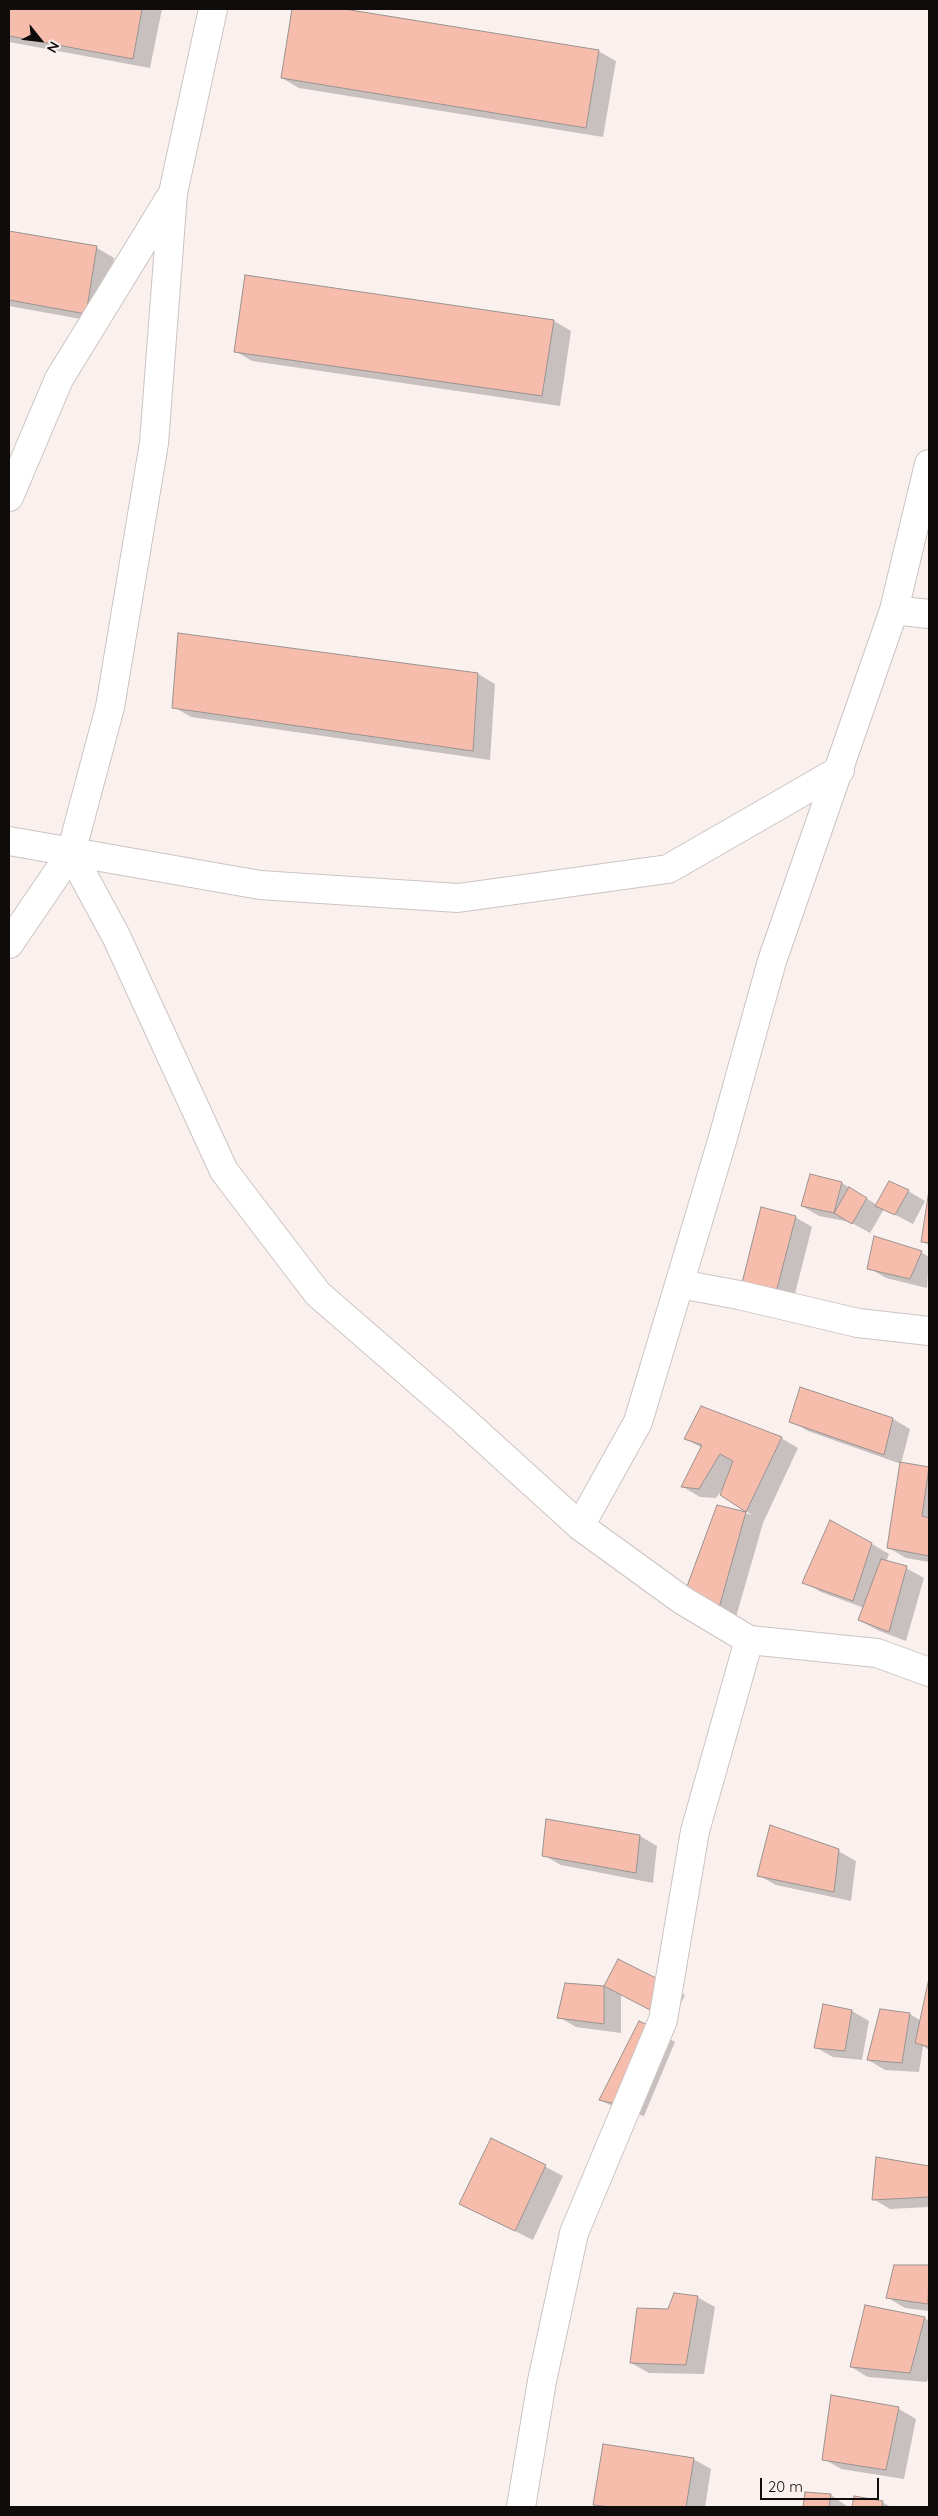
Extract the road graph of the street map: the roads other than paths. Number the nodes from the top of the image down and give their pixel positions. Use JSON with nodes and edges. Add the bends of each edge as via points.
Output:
{"nodes":[{"id":1,"x":213,"y":9,"type":"edge"},
{"id":2,"x":173,"y":193,"type":"junction"},
{"id":3,"x":929,"y":464,"type":"edge"},
{"id":4,"x":9,"y":497,"type":"edge"},
{"id":5,"x":894,"y":610,"type":"junction"},
{"id":6,"x":929,"y":614,"type":"edge"},
{"id":7,"x":840,"y":770,"type":"junction"},
{"id":8,"x":9,"y":841,"type":"edge"},
{"id":9,"x":71,"y":853,"type":"junction"},
{"id":10,"x":9,"y":944,"type":"edge"},
{"id":11,"x":680,"y":1284,"type":"junction"},
{"id":12,"x":929,"y":1331,"type":"edge"},
{"id":13,"x":580,"y":1526,"type":"junction"},
{"id":14,"x":749,"y":1640,"type":"junction"},
{"id":15,"x":929,"y":1672,"type":"edge"},
{"id":16,"x":520,"y":2507,"type":"edge"}],
"edges":[{"from":1,"to":2,"type":"street"},
{"from":2,"to":4,"type":"street","via":[[59,379]]},
{"from":2,"to":9,"type":"street","via":[[154,443],[110,707]]},
{"from":3,"to":5,"type":"street"},
{"from":5,"to":6,"type":"street"},
{"from":5,"to":7,"type":"street"},
{"from":7,"to":9,"type":"street","via":[[668,868],[458,898],[260,885]]},
{"from":7,"to":11,"type":"street","via":[[772,961]]},
{"from":8,"to":9,"type":"street"},
{"from":9,"to":10,"type":"street"},
{"from":9,"to":13,"type":"street","via":[[116,936],[224,1171],[318,1294]]},
{"from":11,"to":12,"type":"street","via":[[858,1323]]},
{"from":11,"to":13,"type":"street","via":[[638,1422]]},
{"from":13,"to":14,"type":"street","via":[[682,1600]]},
{"from":14,"to":15,"type":"street","via":[[877,1653]]},
{"from":14,"to":16,"type":"street","via":[[695,1831],[663,2020],[574,2233],[542,2381]]}]}
